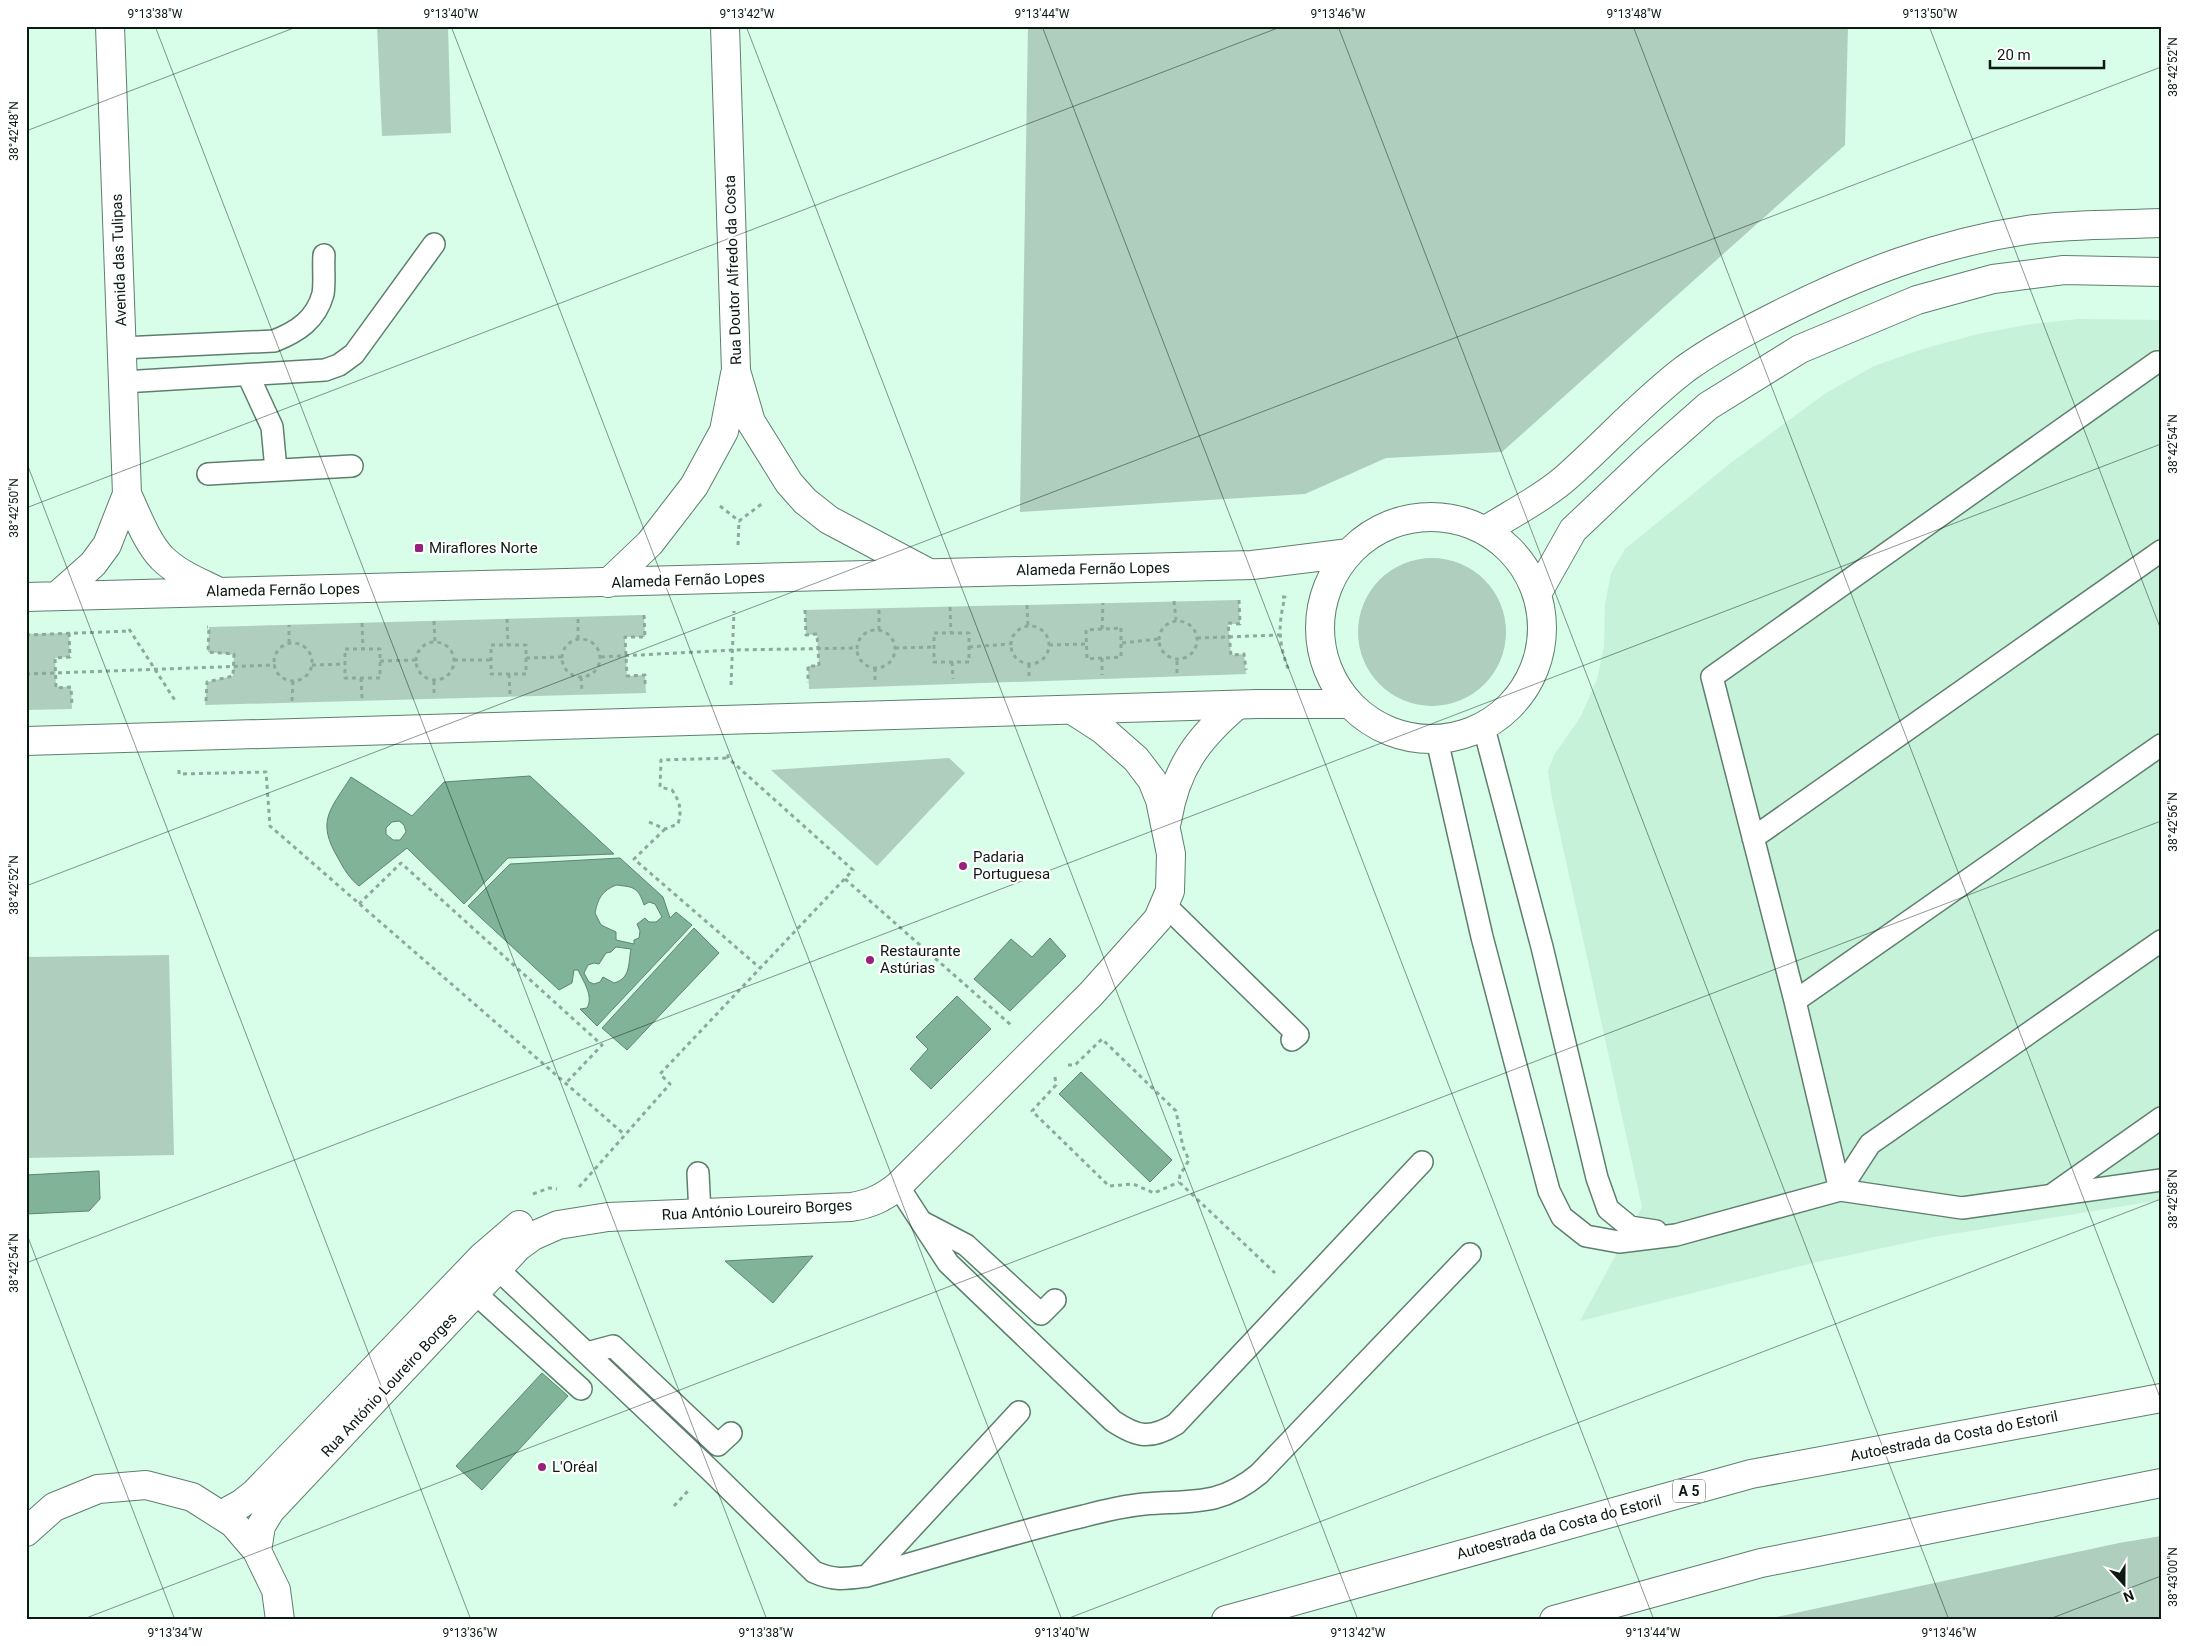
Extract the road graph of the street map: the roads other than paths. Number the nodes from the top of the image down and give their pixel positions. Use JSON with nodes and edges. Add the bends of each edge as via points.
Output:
{"nodes":[{"id":1,"x":110,"y":26,"type":"edge"},
{"id":2,"x":725,"y":26,"type":"edge"},
{"id":3,"x":2161,"y":223,"type":"edge"},
{"id":4,"x":434,"y":244,"type":"dead end"},
{"id":5,"x":324,"y":255,"type":"dead end"},
{"id":6,"x":2161,"y":272,"type":"edge"},
{"id":7,"x":122,"y":348,"type":"junction"},
{"id":8,"x":2161,"y":362,"type":"edge"},
{"id":9,"x":736,"y":370,"type":"junction"},
{"id":10,"x":248,"y":375,"type":"junction"},
{"id":11,"x":123,"y":382,"type":"junction"},
{"id":12,"x":352,"y":466,"type":"dead end"},
{"id":13,"x":276,"y":470,"type":"junction"},
{"id":14,"x":208,"y":474,"type":"dead end"},
{"id":15,"x":127,"y":494,"type":"junction"},
{"id":16,"x":1486,"y":530,"type":"junction"},
{"id":17,"x":2161,"y":551,"type":"edge"},
{"id":18,"x":1349,"y":553,"type":"junction"},
{"id":19,"x":929,"y":573,"type":"junction"},
{"id":20,"x":608,"y":583,"type":"junction"},
{"id":21,"x":216,"y":591,"type":"junction"},
{"id":22,"x":1538,"y":592,"type":"junction"},
{"id":23,"x":57,"y":596,"type":"junction"},
{"id":24,"x":26,"y":597,"type":"edge"},
{"id":25,"x":1349,"y":704,"type":"junction"},
{"id":26,"x":1237,"y":705,"type":"junction"},
{"id":27,"x":1072,"y":710,"type":"junction"},
{"id":28,"x":1484,"y":728,"type":"junction"},
{"id":29,"x":1437,"y":740,"type":"junction"},
{"id":30,"x":26,"y":741,"type":"edge"},
{"id":31,"x":2161,"y":745,"type":"edge"},
{"id":32,"x":1166,"y":828,"type":"junction"},
{"id":33,"x":1753,"y":838,"type":"junction"},
{"id":34,"x":1164,"y":904,"type":"junction"},
{"id":35,"x":2161,"y":941,"type":"edge"},
{"id":36,"x":1795,"y":1001,"type":"junction"},
{"id":37,"x":1292,"y":1040,"type":"dead end"},
{"id":38,"x":2161,"y":1118,"type":"edge"},
{"id":39,"x":1422,"y":1162,"type":"dead end"},
{"id":40,"x":698,"y":1173,"type":"dead end"},
{"id":41,"x":2161,"y":1180,"type":"edge"},
{"id":42,"x":898,"y":1186,"type":"junction"},
{"id":43,"x":1840,"y":1190,"type":"junction"},
{"id":44,"x":2051,"y":1196,"type":"junction"},
{"id":45,"x":700,"y":1214,"type":"junction"},
{"id":46,"x":921,"y":1221,"type":"junction"},
{"id":47,"x":1676,"y":1235,"type":"junction"},
{"id":48,"x":1470,"y":1254,"type":"dead end"},
{"id":49,"x":490,"y":1262,"type":"junction"},
{"id":50,"x":468,"y":1286,"type":"junction"},
{"id":51,"x":1055,"y":1300,"type":"dead end"},
{"id":52,"x":587,"y":1353,"type":"junction"},
{"id":53,"x":581,"y":1390,"type":"dead end"},
{"id":54,"x":2161,"y":1398,"type":"edge"},
{"id":55,"x":1019,"y":1412,"type":"dead end"},
{"id":56,"x":731,"y":1433,"type":"dead end"},
{"id":57,"x":2161,"y":1483,"type":"edge"},
{"id":58,"x":221,"y":1515,"type":"junction"},
{"id":59,"x":26,"y":1532,"type":"edge"},
{"id":60,"x":257,"y":1551,"type":"junction"},
{"id":61,"x":867,"y":1576,"type":"junction"},
{"id":62,"x":280,"y":1620,"type":"edge"},
{"id":63,"x":1226,"y":1620,"type":"edge"},
{"id":64,"x":1554,"y":1620,"type":"edge"}],
"edges":[{"from":1,"to":7,"type":"main road","name":"Avenida das Tulipas"},
{"from":2,"to":9,"type":"main road","name":"Rua Doutor Alfredo da Costa"},
{"from":3,"to":16,"type":"main road","via":[[2028,230],[1978,239],[1884,266],[1819,294],[1747,331],[1686,369],[1630,416],[1568,477]]},
{"from":4,"to":10,"type":"lane","via":[[347,360],[325,370]]},
{"from":5,"to":7,"type":"lane","via":[[323,294],[311,318],[295,333],[274,341]]},
{"from":6,"to":22,"type":"main road","via":[[2064,270],[1993,279],[1917,300],[1800,349],[1708,406],[1649,458],[1572,530]]},
{"from":7,"to":11,"type":"main road","name":"Avenida das Tulipas"},
{"from":8,"to":33,"type":"lane","via":[[1712,677]]},
{"from":9,"to":19,"type":"main road","name":"Rua Doutor Alfredo da Costa","via":[[751,422],[789,483],[805,501],[829,520]]},
{"from":9,"to":20,"type":"main road","via":[[724,431],[694,486],[650,543]]},
{"from":10,"to":11,"type":"lane"},
{"from":10,"to":13,"type":"lane","via":[[272,427]]},
{"from":11,"to":15,"type":"main road","name":"Avenida das Tulipas"},
{"from":12,"to":13,"type":"lane"},
{"from":13,"to":14,"type":"lane"},
{"from":15,"to":21,"type":"main road","name":"Avenida das Tulipas","via":[[162,558]]},
{"from":15,"to":23,"type":"main road","name":"Avenida das Tulipas","via":[[107,545],[93,564]]},
{"from":16,"to":18,"type":"main road","via":[[1459,520],[1429,516],[1399,522],[1372,534]]},
{"from":16,"to":22,"type":"main road","via":[[1518,557]]},
{"from":17,"to":33,"type":"lane"},
{"from":18,"to":19,"type":"main road","name":"Alameda Fernão Lopes","via":[[1252,565]]},
{"from":18,"to":25,"type":"main road","via":[[1330,581],[1321,612],[1320,645],[1330,676]]},
{"from":19,"to":20,"type":"main road","name":"Alameda Fernão Lopes"},
{"from":20,"to":21,"type":"main road","name":"Alameda Fernão Lopes"},
{"from":21,"to":23,"type":"main road","name":"Alameda Fernão Lopes"},
{"from":22,"to":28,"type":"main road","via":[[1544,631],[1536,670],[1515,703]]},
{"from":23,"to":24,"type":"main road","name":"Alameda Fernão Lopes"},
{"from":25,"to":26,"type":"main road"},
{"from":25,"to":29,"type":"main road","via":[[1374,724],[1404,737]]},
{"from":26,"to":27,"type":"main road"},
{"from":26,"to":32,"type":"main road","via":[[1211,727],[1178,777],[1170,800]]},
{"from":27,"to":30,"type":"main road"},
{"from":27,"to":32,"type":"main road","name":"Rua António Loureiro Borges","via":[[1103,730],[1136,759],[1152,780]]},
{"from":28,"to":29,"type":"main road"},
{"from":28,"to":47,"type":"lane","via":[[1608,1209],[1630,1227]]},
{"from":29,"to":47,"type":"lane","via":[[1482,937],[1549,1190],[1562,1217],[1586,1236],[1619,1242]]},
{"from":31,"to":36,"type":"lane"},
{"from":32,"to":34,"type":"main road","name":"Rua António Loureiro Borges","via":[[1171,854],[1170,891]]},
{"from":33,"to":36,"type":"lane"},
{"from":34,"to":37,"type":"lane","via":[[1298,1035]]},
{"from":34,"to":42,"type":"main road","name":"Rua António Loureiro Borges","via":[[1158,919],[1046,1058]]},
{"from":35,"to":43,"type":"lane","via":[[1870,1144]]},
{"from":36,"to":43,"type":"lane"},
{"from":38,"to":44,"type":"lane"},
{"from":39,"to":46,"type":"lane","via":[[1176,1424],[1145,1436],[1129,1432],[1113,1421],[948,1263]]},
{"from":40,"to":45,"type":"lane"},
{"from":41,"to":44,"type":"lane"},
{"from":42,"to":45,"type":"main road","name":"Rua António Loureiro Borges","via":[[882,1198],[851,1207]]},
{"from":42,"to":46,"type":"lane"},
{"from":43,"to":44,"type":"lane","via":[[1962,1208]]},
{"from":43,"to":47,"type":"lane"},
{"from":45,"to":49,"type":"main road","name":"Rua António Loureiro Borges","via":[[608,1217],[565,1212],[538,1216],[514,1227]]},
{"from":46,"to":51,"type":"lane","via":[[966,1245],[1041,1314]]},
{"from":48,"to":61,"type":"lane","via":[[1245,1485],[1222,1496],[1198,1502],[1144,1504],[1083,1516]]},
{"from":49,"to":50,"type":"main road","name":"Rua António Loureiro Borges"},
{"from":49,"to":52,"type":"lane"},
{"from":50,"to":53,"type":"lane"},
{"from":50,"to":58,"type":"main road","via":[[255,1494]]},
{"from":50,"to":60,"type":"main road","name":"Rua António Loureiro Borges","via":[[270,1511],[261,1526]]},
{"from":52,"to":56,"type":"lane","via":[[613,1346],[718,1445]]},
{"from":52,"to":61,"type":"lane","via":[[814,1572],[830,1579]]},
{"from":54,"to":63,"type":"main road","name":"Autoestrada da Costa do Estoril","number":"A 5","via":[[1751,1474]]},
{"from":55,"to":61,"type":"lane"},
{"from":57,"to":64,"type":"main road","via":[[1761,1563]]},
{"from":58,"to":59,"type":"main road","via":[[192,1497],[146,1485],[98,1489],[54,1507]]},
{"from":58,"to":60,"type":"main road","via":[[233,1523]]},
{"from":60,"to":62,"type":"main road","via":[[276,1590]]}]}
